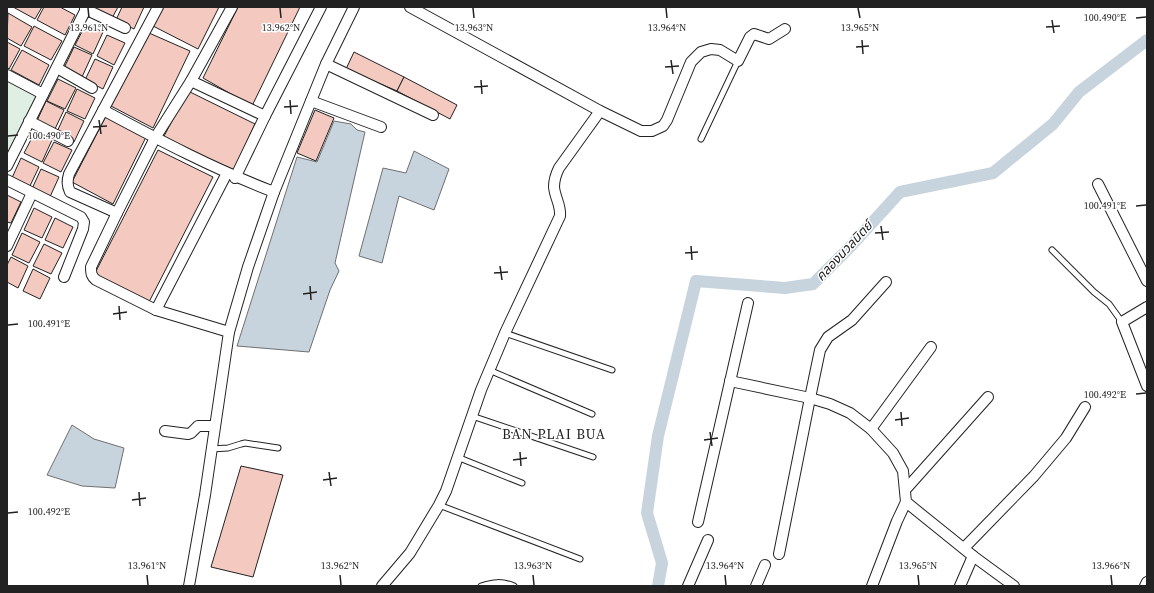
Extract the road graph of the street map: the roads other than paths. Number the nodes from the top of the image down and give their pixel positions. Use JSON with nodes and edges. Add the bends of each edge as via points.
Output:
{"nodes":[{"id":1,"x":158,"y":7,"type":"edge"},
{"id":2,"x":232,"y":7,"type":"edge"},
{"id":3,"x":321,"y":7,"type":"edge"},
{"id":4,"x":354,"y":7,"type":"edge"},
{"id":5,"x":410,"y":7,"type":"edge"},
{"id":6,"x":86,"y":8,"type":"edge"},
{"id":7,"x":125,"y":28,"type":"dead end"},
{"id":8,"x":785,"y":30,"type":"dead end"},
{"id":9,"x":738,"y":61,"type":"junction"},
{"id":10,"x":326,"y":64,"type":"junction"},
{"id":11,"x":57,"y":68,"type":"junction"},
{"id":12,"x":7,"y":75,"type":"edge"},
{"id":13,"x":191,"y":81,"type":"junction"},
{"id":14,"x":92,"y":88,"type":"dead end"},
{"id":15,"x":43,"y":94,"type":"junction"},
{"id":16,"x":311,"y":101,"type":"junction"},
{"id":17,"x":103,"y":110,"type":"junction"},
{"id":18,"x":600,"y":111,"type":"junction"},
{"id":19,"x":433,"y":115,"type":"dead end"},
{"id":20,"x":265,"y":116,"type":"junction"},
{"id":21,"x":29,"y":121,"type":"junction"},
{"id":22,"x":381,"y":127,"type":"dead end"},
{"id":23,"x":156,"y":138,"type":"junction"},
{"id":24,"x":701,"y":139,"type":"dead end"},
{"id":25,"x":68,"y":141,"type":"dead end"},
{"id":26,"x":7,"y":166,"type":"edge"},
{"id":27,"x":231,"y":175,"type":"junction"},
{"id":28,"x":7,"y":180,"type":"edge"},
{"id":29,"x":1098,"y":184,"type":"dead end"},
{"id":30,"x":274,"y":192,"type":"junction"},
{"id":31,"x":32,"y":193,"type":"junction"},
{"id":32,"x":117,"y":213,"type":"junction"},
{"id":33,"x":7,"y":246,"type":"edge"},
{"id":34,"x":1052,"y":250,"type":"dead end"},
{"id":35,"x":64,"y":277,"type":"dead end"},
{"id":36,"x":1147,"y":281,"type":"edge"},
{"id":37,"x":886,"y":282,"type":"dead end"},
{"id":38,"x":748,"y":303,"type":"dead end"},
{"id":39,"x":1147,"y":307,"type":"edge"},
{"id":40,"x":156,"y":310,"type":"junction"},
{"id":41,"x":1122,"y":322,"type":"junction"},
{"id":42,"x":229,"y":332,"type":"junction"},
{"id":43,"x":505,"y":332,"type":"junction"},
{"id":44,"x":931,"y":347,"type":"dead end"},
{"id":45,"x":489,"y":370,"type":"junction"},
{"id":46,"x":612,"y":370,"type":"dead end"},
{"id":47,"x":730,"y":381,"type":"junction"},
{"id":48,"x":1147,"y":386,"type":"edge"},
{"id":49,"x":988,"y":397,"type":"dead end"},
{"id":50,"x":810,"y":398,"type":"junction"},
{"id":51,"x":1085,"y":407,"type":"dead end"},
{"id":52,"x":592,"y":414,"type":"dead end"},
{"id":53,"x":472,"y":416,"type":"junction"},
{"id":54,"x":215,"y":426,"type":"junction"},
{"id":55,"x":872,"y":429,"type":"junction"},
{"id":56,"x":164,"y":431,"type":"dead end"},
{"id":57,"x":278,"y":448,"type":"dead end"},
{"id":58,"x":211,"y":449,"type":"junction"},
{"id":59,"x":457,"y":457,"type":"junction"},
{"id":60,"x":593,"y":457,"type":"dead end"},
{"id":61,"x":522,"y":483,"type":"dead end"},
{"id":62,"x":906,"y":489,"type":"junction"},
{"id":63,"x":906,"y":502,"type":"junction"},
{"id":64,"x":439,"y":505,"type":"junction"},
{"id":65,"x":698,"y":522,"type":"dead end"},
{"id":66,"x":708,"y":540,"type":"dead end"},
{"id":67,"x":964,"y":548,"type":"junction"},
{"id":68,"x":779,"y":554,"type":"dead end"},
{"id":69,"x":973,"y":556,"type":"junction"},
{"id":70,"x":580,"y":559,"type":"dead end"},
{"id":71,"x":765,"y":565,"type":"dead end"},
{"id":72,"x":1147,"y":582,"type":"edge"},
{"id":73,"x":189,"y":586,"type":"edge"},
{"id":74,"x":382,"y":586,"type":"edge"},
{"id":75,"x":481,"y":586,"type":"edge"},
{"id":76,"x":514,"y":586,"type":"edge"},
{"id":77,"x":688,"y":586,"type":"edge"},
{"id":78,"x":756,"y":586,"type":"edge"},
{"id":79,"x":872,"y":586,"type":"edge"},
{"id":80,"x":960,"y":586,"type":"edge"},
{"id":81,"x":1014,"y":586,"type":"edge"},
{"id":82,"x":1145,"y":586,"type":"edge"}],
"edges":[{"from":1,"to":17,"type":"street"},
{"from":2,"to":13,"type":"street"},
{"from":3,"to":20,"type":"street"},
{"from":4,"to":10,"type":"street"},
{"from":5,"to":18,"type":"street"},
{"from":6,"to":7,"type":"street"},
{"from":6,"to":11,"type":"street"},
{"from":8,"to":9,"type":"street","via":[[769,39],[754,34]]},
{"from":9,"to":18,"type":"street","via":[[720,50],[701,52],[691,62],[667,120],[663,126],[652,131],[641,131]]},
{"from":9,"to":24,"type":"lane"},
{"from":10,"to":16,"type":"street"},
{"from":10,"to":19,"type":"street"},
{"from":11,"to":14,"type":"street"},
{"from":11,"to":15,"type":"street"},
{"from":12,"to":15,"type":"street"},
{"from":13,"to":20,"type":"street"},
{"from":13,"to":23,"type":"street"},
{"from":15,"to":21,"type":"street"},
{"from":16,"to":22,"type":"street"},
{"from":16,"to":30,"type":"street"},
{"from":17,"to":23,"type":"street"},
{"from":17,"to":32,"type":"street","via":[[69,174],[67,186],[70,192]]},
{"from":18,"to":43,"type":"street","via":[[559,168],[554,187],[560,216]]},
{"from":20,"to":27,"type":"street"},
{"from":21,"to":25,"type":"street"},
{"from":21,"to":26,"type":"street"},
{"from":23,"to":27,"type":"street"},
{"from":23,"to":32,"type":"street"},
{"from":27,"to":30,"type":"street"},
{"from":27,"to":40,"type":"street"},
{"from":28,"to":31,"type":"street"},
{"from":29,"to":36,"type":"street"},
{"from":30,"to":42,"type":"street"},
{"from":31,"to":33,"type":"street"},
{"from":31,"to":35,"type":"street","via":[[81,217],[84,222]]},
{"from":32,"to":40,"type":"street","via":[[91,267],[92,276]]},
{"from":34,"to":41,"type":"lane","via":[[1109,304]]},
{"from":37,"to":50,"type":"street","via":[[852,320],[828,337],[820,350]]},
{"from":38,"to":47,"type":"street"},
{"from":39,"to":41,"type":"street"},
{"from":40,"to":42,"type":"street"},
{"from":41,"to":48,"type":"street"},
{"from":42,"to":54,"type":"street"},
{"from":43,"to":45,"type":"street"},
{"from":43,"to":46,"type":"lane"},
{"from":44,"to":55,"type":"street"},
{"from":45,"to":52,"type":"lane"},
{"from":45,"to":53,"type":"street"},
{"from":47,"to":50,"type":"street"},
{"from":47,"to":65,"type":"street"},
{"from":49,"to":62,"type":"street"},
{"from":50,"to":55,"type":"street","via":[[850,413]]},
{"from":50,"to":68,"type":"street"},
{"from":51,"to":67,"type":"street","via":[[1066,438],[1034,476]]},
{"from":53,"to":59,"type":"street"},
{"from":53,"to":60,"type":"lane"},
{"from":54,"to":56,"type":"street","via":[[198,426],[191,433],[184,434]]},
{"from":54,"to":58,"type":"street"},
{"from":55,"to":62,"type":"street","via":[[893,453],[904,471]]},
{"from":57,"to":58,"type":"lane","via":[[245,443]]},
{"from":58,"to":73,"type":"street"},
{"from":59,"to":61,"type":"lane"},
{"from":59,"to":64,"type":"street"},
{"from":62,"to":63,"type":"street"},
{"from":63,"to":67,"type":"street"},
{"from":63,"to":79,"type":"street"},
{"from":64,"to":70,"type":"lane"},
{"from":64,"to":74,"type":"street","via":[[410,553]]},
{"from":66,"to":77,"type":"street"},
{"from":67,"to":69,"type":"street"},
{"from":69,"to":80,"type":"street"},
{"from":69,"to":81,"type":"street"},
{"from":71,"to":78,"type":"street"},
{"from":72,"to":82,"type":"street"},
{"from":75,"to":76,"type":"lane","via":[[498,582]]}]}
